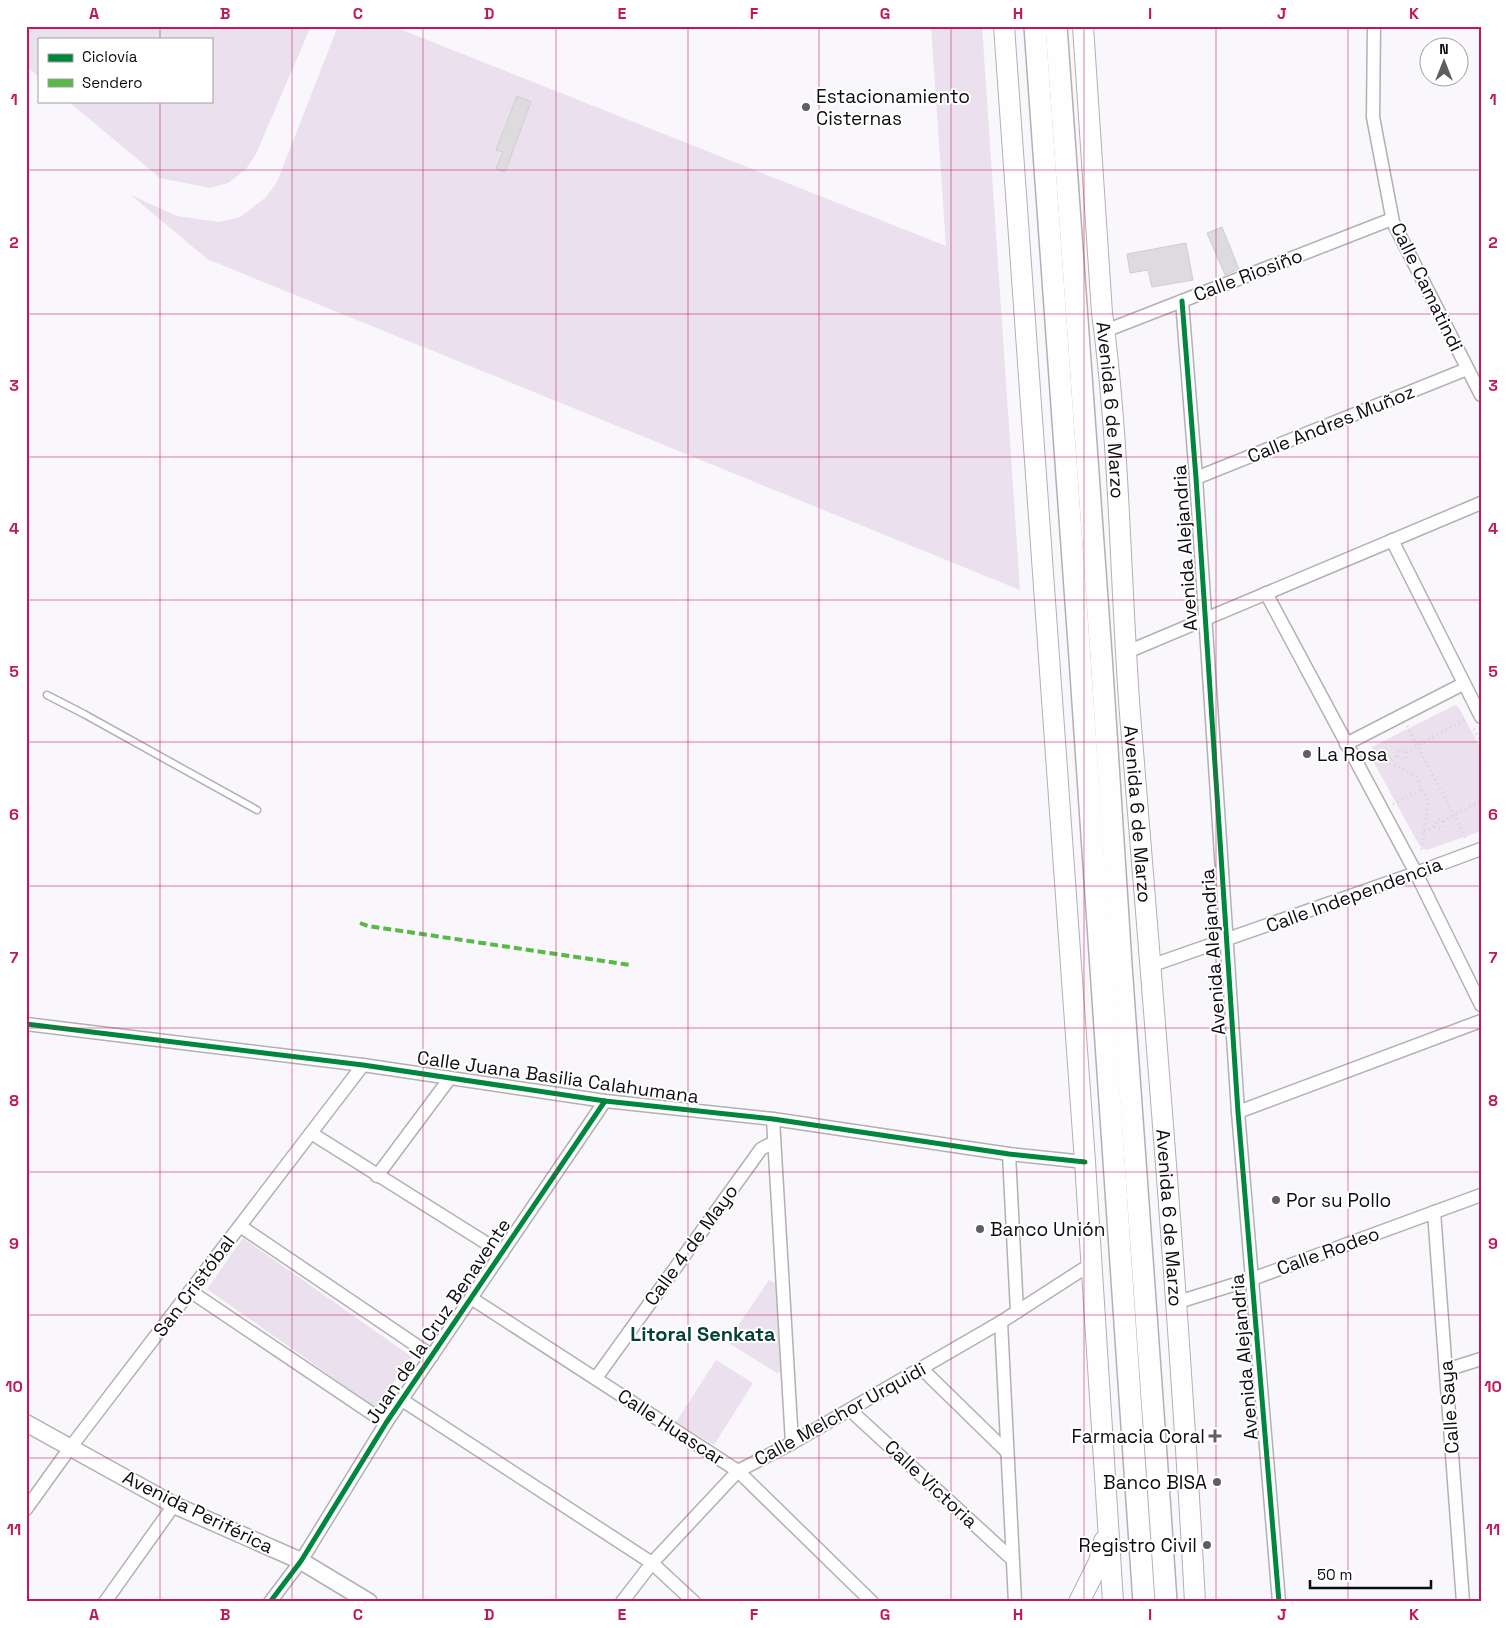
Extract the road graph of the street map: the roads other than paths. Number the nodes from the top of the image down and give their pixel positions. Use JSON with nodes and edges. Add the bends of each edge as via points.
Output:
{"nodes":[{"id":1,"x":1004,"y":26,"type":"edge"},
{"id":2,"x":1035,"y":26,"type":"edge"},
{"id":3,"x":1056,"y":26,"type":"edge"},
{"id":4,"x":1083,"y":26,"type":"edge"},
{"id":5,"x":1374,"y":26,"type":"edge"},
{"id":6,"x":1392,"y":219,"type":"junction"},
{"id":7,"x":1182,"y":301,"type":"junction"},
{"id":8,"x":1105,"y":331,"type":"junction"},
{"id":9,"x":1467,"y":369,"type":"junction"},
{"id":10,"x":1481,"y":395,"type":"edge"},
{"id":11,"x":1196,"y":478,"type":"junction"},
{"id":12,"x":1481,"y":503,"type":"edge"},
{"id":13,"x":1392,"y":540,"type":"junction"},
{"id":14,"x":1266,"y":593,"type":"junction"},
{"id":15,"x":1205,"y":618,"type":"junction"},
{"id":16,"x":1126,"y":652,"type":"junction"},
{"id":17,"x":1463,"y":684,"type":"junction"},
{"id":18,"x":47,"y":695,"type":"dead end"},
{"id":19,"x":1477,"y":722,"type":"edge"},
{"id":20,"x":1346,"y":744,"type":"junction"},
{"id":21,"x":257,"y":810,"type":"dead end"},
{"id":22,"x":1481,"y":849,"type":"edge"},
{"id":23,"x":1416,"y":873,"type":"junction"},
{"id":24,"x":1227,"y":940,"type":"junction"},
{"id":25,"x":1150,"y":966,"type":"junction"},
{"id":26,"x":1481,"y":1005,"type":"edge"},
{"id":27,"x":1481,"y":1021,"type":"edge"},
{"id":28,"x":26,"y":1024,"type":"edge"},
{"id":29,"x":363,"y":1065,"type":"junction"},
{"id":30,"x":450,"y":1078,"type":"junction"},
{"id":31,"x":605,"y":1101,"type":"junction"},
{"id":32,"x":1238,"y":1112,"type":"junction"},
{"id":33,"x":773,"y":1119,"type":"junction"},
{"id":34,"x":311,"y":1133,"type":"junction"},
{"id":35,"x":774,"y":1142,"type":"junction"},
{"id":36,"x":1009,"y":1154,"type":"junction"},
{"id":37,"x":1085,"y":1162,"type":"junction"},
{"id":38,"x":377,"y":1176,"type":"junction"},
{"id":39,"x":1481,"y":1195,"type":"edge"},
{"id":40,"x":1434,"y":1212,"type":"junction"},
{"id":41,"x":240,"y":1226,"type":"junction"},
{"id":42,"x":502,"y":1254,"type":"junction"},
{"id":43,"x":1091,"y":1264,"type":"junction"},
{"id":44,"x":1252,"y":1279,"type":"junction"},
{"id":45,"x":190,"y":1291,"type":"junction"},
{"id":46,"x":471,"y":1298,"type":"junction"},
{"id":47,"x":1175,"y":1303,"type":"junction"},
{"id":48,"x":1017,"y":1312,"type":"junction"},
{"id":49,"x":1001,"y":1322,"type":"junction"},
{"id":50,"x":432,"y":1356,"type":"junction"},
{"id":51,"x":1481,"y":1359,"type":"edge"},
{"id":52,"x":921,"y":1368,"type":"junction"},
{"id":53,"x":1446,"y":1370,"type":"junction"},
{"id":54,"x":596,"y":1378,"type":"junction"},
{"id":55,"x":402,"y":1400,"type":"junction"},
{"id":56,"x":850,"y":1410,"type":"junction"},
{"id":57,"x":26,"y":1423,"type":"edge"},
{"id":58,"x":386,"y":1423,"type":"junction"},
{"id":59,"x":792,"y":1443,"type":"junction"},
{"id":60,"x":70,"y":1448,"type":"junction"},
{"id":61,"x":1007,"y":1452,"type":"junction"},
{"id":62,"x":738,"y":1471,"type":"junction"},
{"id":63,"x":174,"y":1505,"type":"junction"},
{"id":64,"x":26,"y":1509,"type":"edge"},
{"id":65,"x":1107,"y":1524,"type":"junction"},
{"id":66,"x":1012,"y":1559,"type":"junction"},
{"id":67,"x":300,"y":1561,"type":"junction"},
{"id":68,"x":652,"y":1563,"type":"junction"},
{"id":69,"x":105,"y":1602,"type":"edge"},
{"id":70,"x":270,"y":1602,"type":"edge"},
{"id":71,"x":369,"y":1602,"type":"edge"},
{"id":72,"x":622,"y":1602,"type":"edge"},
{"id":73,"x":694,"y":1602,"type":"edge"},
{"id":74,"x":872,"y":1602,"type":"edge"},
{"id":75,"x":1015,"y":1602,"type":"edge"},
{"id":76,"x":1080,"y":1602,"type":"edge"},
{"id":77,"x":1113,"y":1602,"type":"edge"},
{"id":78,"x":1138,"y":1602,"type":"edge"},
{"id":79,"x":1144,"y":1602,"type":"edge"},
{"id":80,"x":1166,"y":1602,"type":"edge"},
{"id":81,"x":1177,"y":1602,"type":"edge"},
{"id":82,"x":1195,"y":1602,"type":"edge"},
{"id":83,"x":1279,"y":1602,"type":"edge"},
{"id":84,"x":1463,"y":1602,"type":"edge"}],
"edges":[{"from":1,"to":37,"type":"main road"},
{"from":2,"to":79,"type":"highway","bridge":true},
{"from":3,"to":80,"type":"highway","name":"Avenida 6 de Marzo","bridge":true},
{"from":4,"to":8,"type":"main road","name":"Avenida 6 de Marzo"},
{"from":5,"to":6,"type":"street","name":"Calle Camatindi","via":[[1373,116]]},
{"from":6,"to":7,"type":"street","name":"Calle Riosiño"},
{"from":6,"to":9,"type":"street","name":"Calle Camatindi"},
{"from":7,"to":8,"type":"street","name":"Calle Riosiño"},
{"from":7,"to":11,"type":"street","name":"Avenida Alejandria"},
{"from":8,"to":16,"type":"main road","name":"Avenida 6 de Marzo","via":[[1118,491]]},
{"from":9,"to":10,"type":"street","name":"Calle Camatindi"},
{"from":9,"to":11,"type":"street","name":"Calle Andres Muñoz"},
{"from":11,"to":15,"type":"street","name":"Avenida Alejandria"},
{"from":12,"to":13,"type":"street"},
{"from":13,"to":14,"type":"street"},
{"from":13,"to":17,"type":"street"},
{"from":14,"to":15,"type":"street"},
{"from":14,"to":20,"type":"street"},
{"from":15,"to":16,"type":"street"},
{"from":15,"to":24,"type":"street","name":"Avenida Alejandria"},
{"from":16,"to":25,"type":"main road","name":"Avenida 6 de Marzo"},
{"from":17,"to":19,"type":"street"},
{"from":17,"to":20,"type":"street"},
{"from":18,"to":21,"type":"lane"},
{"from":20,"to":23,"type":"street"},
{"from":22,"to":23,"type":"street","name":"Calle Independencia"},
{"from":23,"to":24,"type":"street","name":"Calle Independencia"},
{"from":23,"to":26,"type":"street"},
{"from":24,"to":25,"type":"street","name":"Calle Independencia"},
{"from":24,"to":32,"type":"street","name":"Avenida Alejandria"},
{"from":25,"to":47,"type":"main road","name":"Avenida 6 de Marzo"},
{"from":27,"to":32,"type":"street"},
{"from":28,"to":29,"type":"street","name":"Calle Juana Basilia Calahumana"},
{"from":29,"to":30,"type":"street","name":"Calle Juana Basilia Calahumana"},
{"from":29,"to":34,"type":"street","name":"San Cristóbal"},
{"from":30,"to":31,"type":"street","name":"Calle Juana Basilia Calahumana"},
{"from":30,"to":38,"type":"street"},
{"from":31,"to":33,"type":"street","name":"Calle Juana Basilia Calahumana"},
{"from":31,"to":42,"type":"street","name":"Juan de la Cruz Benavente"},
{"from":32,"to":44,"type":"street","name":"Avenida Alejandria"},
{"from":33,"to":35,"type":"street"},
{"from":33,"to":36,"type":"street","name":"Calle Juana Basilia Calahumana"},
{"from":34,"to":38,"type":"street"},
{"from":34,"to":41,"type":"street","name":"San Cristóbal"},
{"from":35,"to":54,"type":"street","name":"Calle 4 de Mayo","via":[[761,1149]]},
{"from":35,"to":59,"type":"street"},
{"from":36,"to":37,"type":"street","name":"Calle Juana Basilia Calahumana"},
{"from":36,"to":48,"type":"street"},
{"from":37,"to":43,"type":"main road"},
{"from":38,"to":42,"type":"street"},
{"from":39,"to":40,"type":"street","name":"Calle Rodeo"},
{"from":40,"to":44,"type":"street","name":"Calle Rodeo"},
{"from":40,"to":53,"type":"street","name":"Calle Saya"},
{"from":41,"to":45,"type":"street","name":"San Cristóbal"},
{"from":41,"to":50,"type":"street"},
{"from":42,"to":46,"type":"street","name":"Juan de la Cruz Benavente"},
{"from":43,"to":48,"type":"street","name":"Calle Melchor Urquidi"},
{"from":43,"to":65,"type":"main road"},
{"from":44,"to":47,"type":"street","name":"Calle Rodeo"},
{"from":44,"to":83,"type":"street","name":"Avenida Alejandria"},
{"from":45,"to":58,"type":"street"},
{"from":45,"to":60,"type":"street","name":"San Cristóbal"},
{"from":46,"to":50,"type":"street","name":"Juan de la Cruz Benavente"},
{"from":46,"to":54,"type":"street","name":"Calle Huascar"},
{"from":47,"to":82,"type":"main road","name":"Avenida 6 de Marzo"},
{"from":48,"to":49,"type":"street","name":"Calle Melchor Urquidi"},
{"from":49,"to":52,"type":"street","name":"Calle Melchor Urquidi"},
{"from":49,"to":61,"type":"street"},
{"from":50,"to":55,"type":"street","name":"Juan de la Cruz Benavente"},
{"from":51,"to":53,"type":"street"},
{"from":52,"to":56,"type":"street","name":"Calle Melchor Urquidi"},
{"from":52,"to":61,"type":"street"},
{"from":53,"to":84,"type":"street","name":"Calle Saya"},
{"from":54,"to":62,"type":"street","name":"Calle Huascar"},
{"from":55,"to":58,"type":"street","name":"Juan de la Cruz Benavente"},
{"from":55,"to":68,"type":"street"},
{"from":56,"to":59,"type":"street","name":"Calle Melchor Urquidi"},
{"from":56,"to":66,"type":"street","name":"Calle Victoria"},
{"from":57,"to":60,"type":"street","name":"Avenida Periférica"},
{"from":58,"to":67,"type":"street","name":"Juan de la Cruz Benavente"},
{"from":59,"to":62,"type":"street","name":"Calle Melchor Urquidi"},
{"from":60,"to":63,"type":"street","name":"Avenida Periférica"},
{"from":60,"to":64,"type":"street","name":"San Cristóbal"},
{"from":61,"to":66,"type":"street"},
{"from":62,"to":68,"type":"street","name":"Calle Melchor Urquidi"},
{"from":62,"to":74,"type":"street","name":"Calle Huascar"},
{"from":63,"to":67,"type":"street","name":"Avenida Periférica"},
{"from":63,"to":69,"type":"street"},
{"from":65,"to":76,"type":"main road","via":[[1099,1562]]},
{"from":65,"to":77,"type":"main road"},
{"from":66,"to":75,"type":"street"},
{"from":67,"to":70,"type":"street","name":"Juan de la Cruz Benavente"},
{"from":67,"to":71,"type":"street","name":"Avenida Periférica"},
{"from":68,"to":72,"type":"street","name":"Calle Melchor Urquidi"},
{"from":68,"to":73,"type":"street"},
{"from":78,"to":81,"type":"main road","via":[[1163,1597]]}]}
